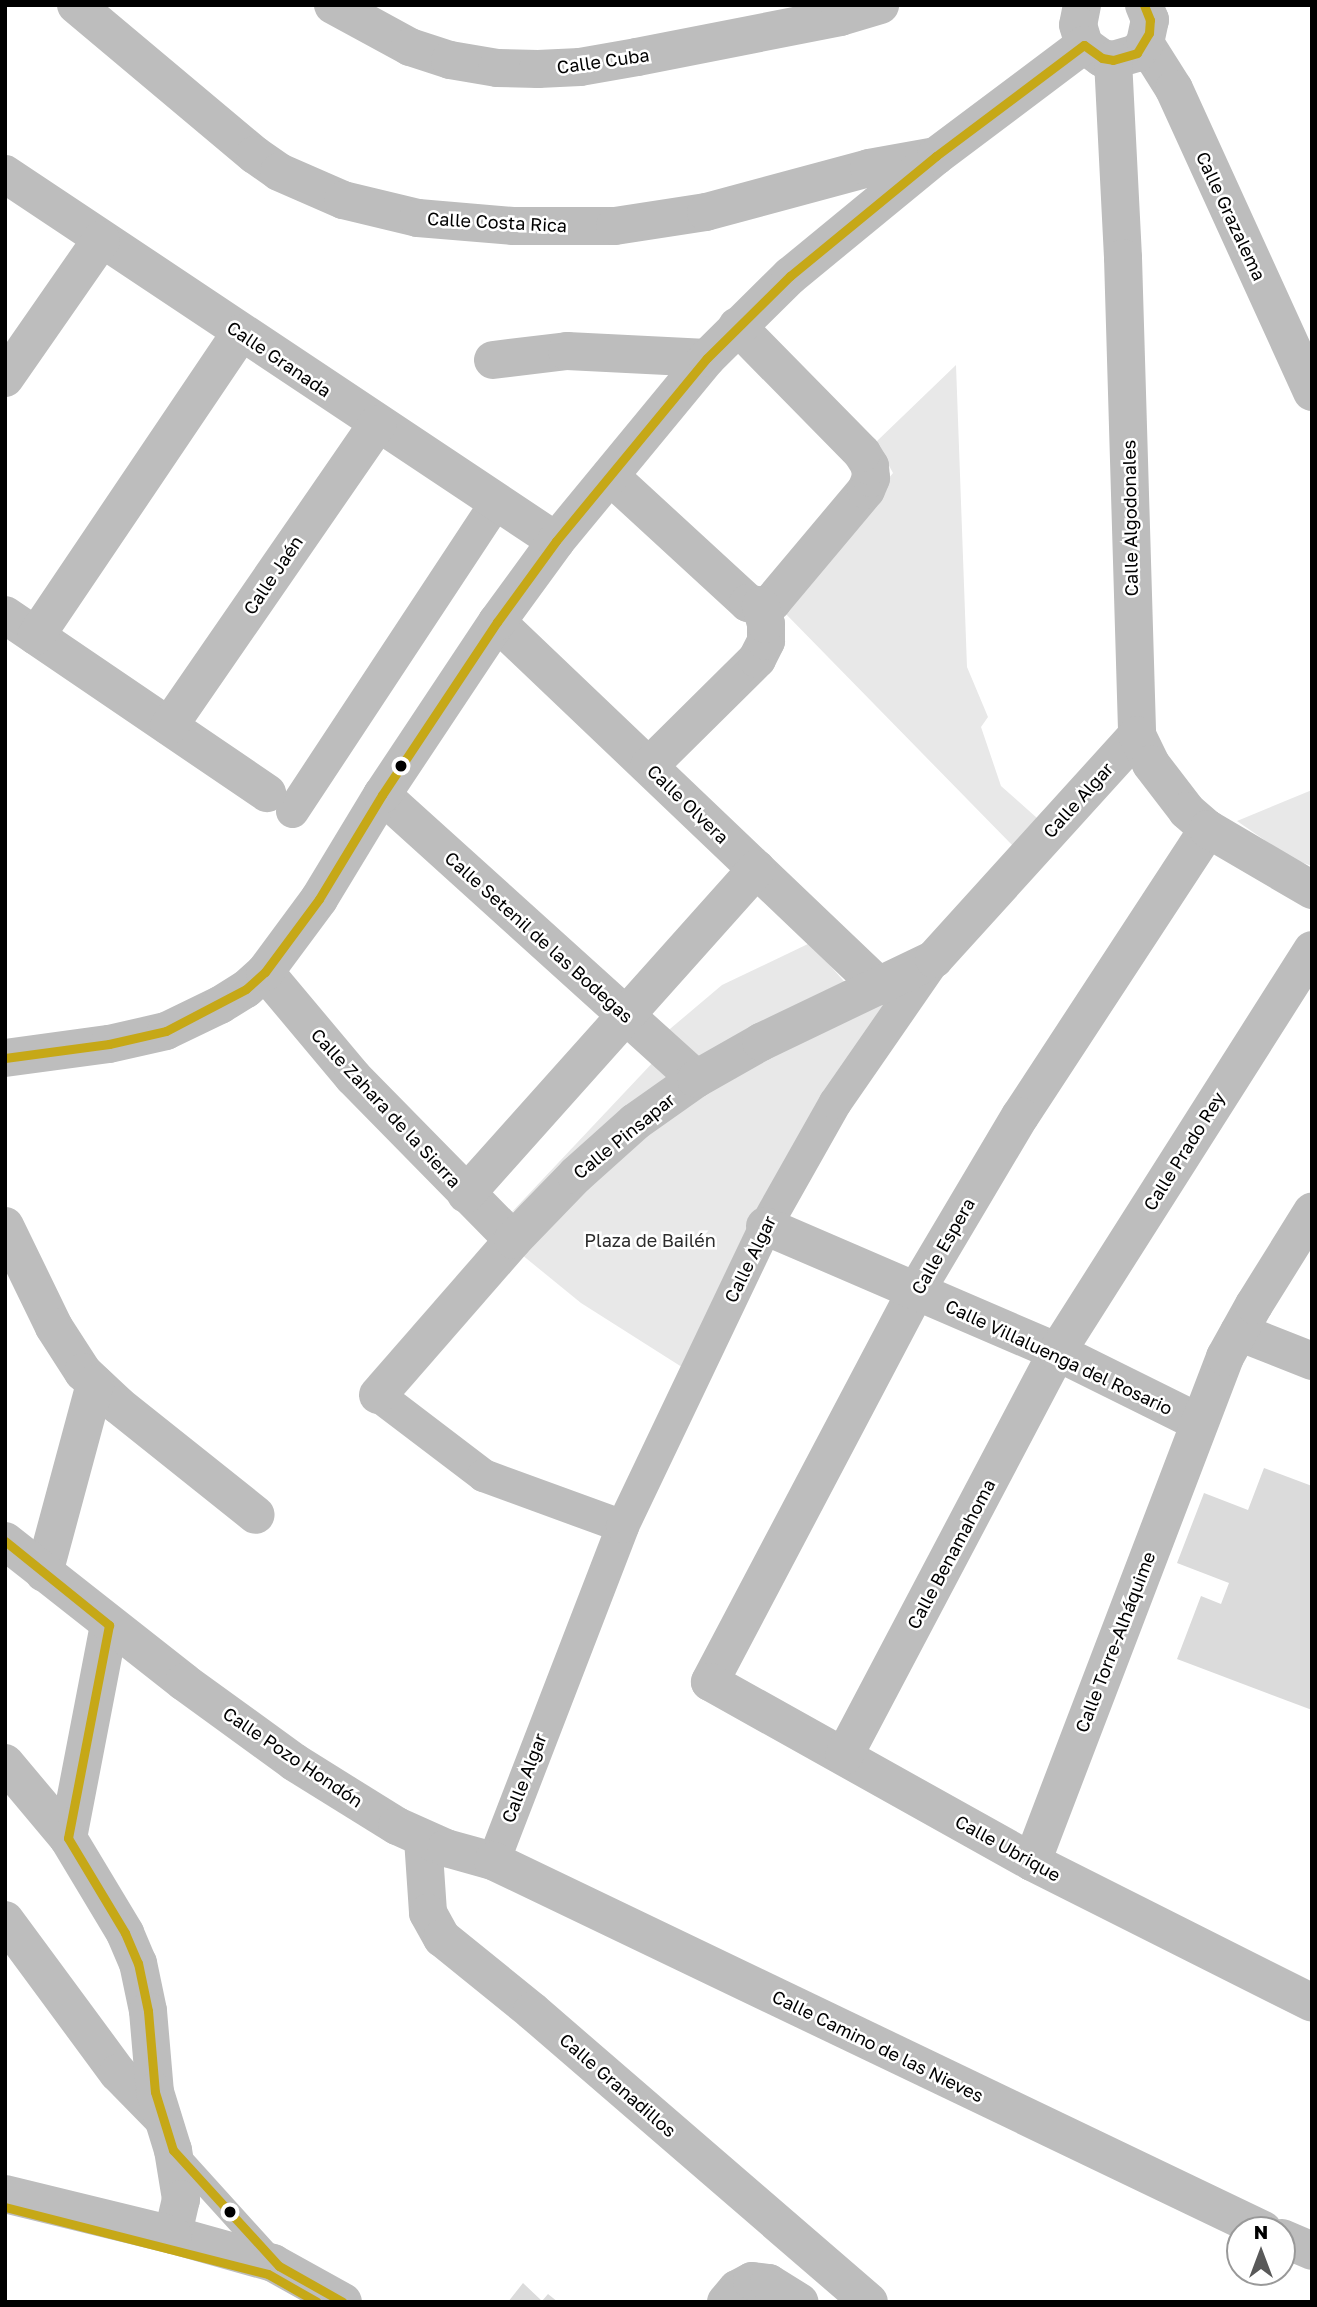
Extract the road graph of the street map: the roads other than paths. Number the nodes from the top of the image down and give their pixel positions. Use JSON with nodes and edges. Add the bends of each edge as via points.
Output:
{"nodes":[{"id":1,"x":76,"y":5,"type":"edge"},
{"id":2,"x":333,"y":5,"type":"edge"},
{"id":3,"x":880,"y":5,"type":"edge"},
{"id":4,"x":1082,"y":5,"type":"edge"},
{"id":5,"x":1144,"y":5,"type":"edge"},
{"id":6,"x":1114,"y":49,"type":"junction"},
{"id":7,"x":936,"y":156,"type":"junction"},
{"id":8,"x":5,"y":174,"type":"edge"},
{"id":9,"x":101,"y":240,"type":"junction"},
{"id":10,"x":737,"y":326,"type":"junction"},
{"id":11,"x":240,"y":333,"type":"junction"},
{"id":12,"x":707,"y":358,"type":"junction"},
{"id":13,"x":493,"y":360,"type":"dead end"},
{"id":14,"x":5,"y":378,"type":"edge"},
{"id":15,"x":1312,"y":392,"type":"edge"},
{"id":16,"x":377,"y":424,"type":"junction"},
{"id":17,"x":610,"y":476,"type":"junction"},
{"id":18,"x":496,"y":502,"type":"junction"},
{"id":19,"x":556,"y":541,"type":"junction"},
{"id":20,"x":761,"y":606,"type":"junction"},
{"id":21,"x":497,"y":622,"type":"junction"},
{"id":22,"x":20,"y":625,"type":"edge"},
{"id":23,"x":169,"y":726,"type":"junction"},
{"id":24,"x":1137,"y":735,"type":"junction"},
{"id":25,"x":649,"y":766,"type":"junction"},
{"id":26,"x":382,"y":795,"type":"junction"},
{"id":27,"x":279,"y":802,"type":"joint"},
{"id":28,"x":1208,"y":829,"type":"junction"},
{"id":29,"x":757,"y":869,"type":"junction"},
{"id":30,"x":1312,"y":890,"type":"edge"},
{"id":31,"x":1312,"y":950,"type":"edge"},
{"id":32,"x":934,"y":959,"type":"junction"},
{"id":33,"x":264,"y":972,"type":"junction"},
{"id":34,"x":879,"y":986,"type":"junction"},
{"id":35,"x":627,"y":1016,"type":"junction"},
{"id":36,"x":5,"y":1058,"type":"edge"},
{"id":37,"x":696,"y":1079,"type":"junction"},
{"id":38,"x":466,"y":1194,"type":"junction"},
{"id":39,"x":1312,"y":1212,"type":"edge"},
{"id":40,"x":5,"y":1226,"type":"edge"},
{"id":41,"x":765,"y":1226,"type":"junction"},
{"id":42,"x":513,"y":1240,"type":"junction"},
{"id":43,"x":916,"y":1291,"type":"junction"},
{"id":44,"x":1239,"y":1332,"type":"junction"},
{"id":45,"x":1057,"y":1352,"type":"junction"},
{"id":46,"x":1312,"y":1361,"type":"edge"},
{"id":47,"x":95,"y":1384,"type":"junction"},
{"id":48,"x":378,"y":1395,"type":"joint"},
{"id":49,"x":1198,"y":1422,"type":"junction"},
{"id":50,"x":256,"y":1515,"type":"dead end"},
{"id":51,"x":622,"y":1526,"type":"junction"},
{"id":52,"x":5,"y":1541,"type":"edge"},
{"id":53,"x":44,"y":1573,"type":"junction"},
{"id":54,"x":109,"y":1625,"type":"junction"},
{"id":55,"x":710,"y":1682,"type":"joint"},
{"id":56,"x":844,"y":1756,"type":"junction"},
{"id":57,"x":5,"y":1763,"type":"edge"},
{"id":58,"x":68,"y":1838,"type":"junction"},
{"id":59,"x":423,"y":1839,"type":"junction"},
{"id":60,"x":493,"y":1861,"type":"junction"},
{"id":61,"x":1032,"y":1862,"type":"junction"},
{"id":62,"x":5,"y":1920,"type":"edge"},
{"id":63,"x":1312,"y":2003,"type":"edge"},
{"id":64,"x":168,"y":2135,"type":"junction"},
{"id":65,"x":5,"y":2194,"type":"edge"},
{"id":66,"x":1234,"y":2216,"type":"edge"},
{"id":67,"x":173,"y":2235,"type":"junction"},
{"id":68,"x":279,"y":2266,"type":"junction"},
{"id":69,"x":342,"y":2302,"type":"edge"},
{"id":70,"x":726,"y":2302,"type":"edge"},
{"id":71,"x":799,"y":2302,"type":"edge"},
{"id":72,"x":869,"y":2302,"type":"edge"}],
"edges":[{"from":1,"to":7,"type":"street","name":"Calle Costa Rica","via":[[279,172],[343,200],[418,218],[513,226],[615,226],[706,212],[869,168]]},
{"from":2,"to":3,"type":"street","name":"Calle Cuba","via":[[398,41],[440,57],[497,68],[538,69],[637,57]]},
{"from":4,"to":6,"type":"street","via":[[1078,25]]},
{"from":5,"to":6,"type":"street","via":[[1150,20]]},
{"from":6,"to":7,"type":"street"},
{"from":6,"to":15,"type":"street","name":"Calle Grazalema","via":[[1174,89]]},
{"from":6,"to":24,"type":"street","name":"Calle Algodonales"},
{"from":7,"to":10,"type":"street","via":[[790,276]]},
{"from":8,"to":9,"type":"street","name":"Calle Granada"},
{"from":9,"to":11,"type":"street","name":"Calle Granada"},
{"from":9,"to":14,"type":"street"},
{"from":10,"to":12,"type":"street"},
{"from":10,"to":20,"type":"street","via":[[870,466],[866,490],[772,602]]},
{"from":11,"to":16,"type":"street","name":"Calle Granada"},
{"from":11,"to":22,"type":"street"},
{"from":12,"to":13,"type":"street","via":[[567,351]]},
{"from":12,"to":17,"type":"street"},
{"from":16,"to":18,"type":"street","name":"Calle Granada"},
{"from":16,"to":23,"type":"street","name":"Calle Jaén"},
{"from":17,"to":19,"type":"street"},
{"from":17,"to":20,"type":"street","via":[[748,603]]},
{"from":18,"to":19,"type":"street","name":"Calle Granada"},
{"from":18,"to":27,"type":"street"},
{"from":19,"to":21,"type":"street"},
{"from":20,"to":25,"type":"street","via":[[766,641],[757,659]]},
{"from":21,"to":25,"type":"street","name":"Calle Olvera"},
{"from":21,"to":26,"type":"street"},
{"from":22,"to":23,"type":"street"},
{"from":23,"to":27,"type":"street"},
{"from":24,"to":28,"type":"street","name":"Calle Algodonales","via":[[1168,791]]},
{"from":24,"to":32,"type":"street","name":"Calle Algar"},
{"from":25,"to":29,"type":"street","name":"Calle Olvera"},
{"from":26,"to":33,"type":"street","via":[[318,899]]},
{"from":26,"to":35,"type":"street","name":"Calle Setenil de las Bodegas"},
{"from":28,"to":30,"type":"street","name":"Calle Algodonales"},
{"from":28,"to":43,"type":"street","name":"Calle Espera","via":[[1020,1116]]},
{"from":29,"to":34,"type":"street","name":"Calle Olvera"},
{"from":29,"to":35,"type":"street"},
{"from":31,"to":45,"type":"street","name":"Calle Prado Rey"},
{"from":32,"to":34,"type":"street","name":"Calle Pinsapar"},
{"from":32,"to":41,"type":"street","name":"Calle Algar","via":[[835,1102]]},
{"from":33,"to":36,"type":"street","via":[[220,1005],[166,1031]]},
{"from":33,"to":38,"type":"street","name":"Calle Zahara de la Sierra","via":[[353,1077]]},
{"from":34,"to":37,"type":"street","name":"Calle Pinsapar","via":[[761,1042]]},
{"from":35,"to":37,"type":"street","name":"Calle Setenil de las Bodegas"},
{"from":35,"to":38,"type":"street"},
{"from":37,"to":42,"type":"street","name":"Calle Pinsapar","via":[[605,1148]]},
{"from":38,"to":42,"type":"street","name":"Calle Zahara de la Sierra"},
{"from":39,"to":44,"type":"street","name":"Calle Torre-Alháquime"},
{"from":40,"to":47,"type":"street","via":[[54,1327]]},
{"from":41,"to":43,"type":"street","name":"Calle Villaluenga del Rosario"},
{"from":41,"to":51,"type":"street","name":"Calle Algar"},
{"from":42,"to":48,"type":"street","name":"Calle Pinsapar"},
{"from":43,"to":45,"type":"street","name":"Calle Villaluenga del Rosario"},
{"from":43,"to":55,"type":"street","name":"Calle Espera"},
{"from":44,"to":46,"type":"street"},
{"from":44,"to":49,"type":"street","name":"Calle Torre-Alháquime"},
{"from":45,"to":49,"type":"street","name":"Calle Villaluenga del Rosario"},
{"from":45,"to":56,"type":"street","name":"Calle Benamahoma"},
{"from":47,"to":50,"type":"street"},
{"from":47,"to":53,"type":"street"},
{"from":48,"to":51,"type":"street","via":[[483,1475]]},
{"from":49,"to":61,"type":"street","name":"Calle Torre-Alháquime"},
{"from":51,"to":60,"type":"street","name":"Calle Algar"},
{"from":52,"to":53,"type":"street","name":"Calle Pozo Hondón"},
{"from":53,"to":54,"type":"street","name":"Calle Pozo Hondón"},
{"from":54,"to":58,"type":"street"},
{"from":54,"to":59,"type":"street","name":"Calle Pozo Hondón","via":[[294,1762]]},
{"from":55,"to":56,"type":"street","name":"Calle Ubrique"},
{"from":56,"to":61,"type":"street","name":"Calle Ubrique"},
{"from":57,"to":58,"type":"street"},
{"from":58,"to":64,"type":"street","via":[[138,1963],[148,2011],[154,2082]]},
{"from":59,"to":60,"type":"street","name":"Calle Pozo Hondón"},
{"from":59,"to":72,"type":"street","name":"Calle Granadillos","via":[[428,1913],[442,1938]]},
{"from":60,"to":66,"type":"street","name":"Calle Camino de las Nieves"},
{"from":61,"to":63,"type":"street","name":"Calle Ubrique"},
{"from":62,"to":64,"type":"street"},
{"from":64,"to":67,"type":"street","via":[[181,2199]]},
{"from":64,"to":68,"type":"lane"},
{"from":65,"to":67,"type":"street"},
{"from":67,"to":68,"type":"street"},
{"from":68,"to":69,"type":"street"},
{"from":70,"to":71,"type":"street","via":[[744,2284],[759,2281]]}]}
